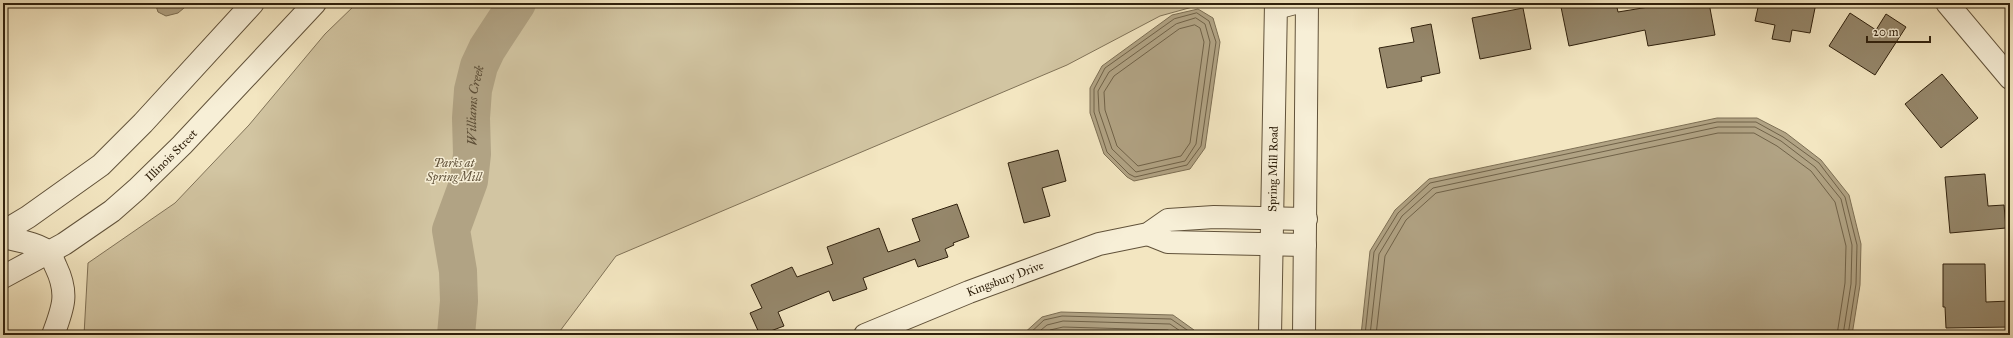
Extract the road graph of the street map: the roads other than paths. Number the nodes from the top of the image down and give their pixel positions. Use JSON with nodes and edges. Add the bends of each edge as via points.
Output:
{"nodes":[{"id":1,"x":253,"y":3,"type":"edge"},
{"id":2,"x":315,"y":3,"type":"edge"},
{"id":3,"x":1307,"y":3,"type":"edge"},
{"id":4,"x":1282,"y":5,"type":"edge"},
{"id":5,"x":1951,"y":5,"type":"edge"},
{"id":6,"x":2010,"y":78,"type":"edge"},
{"id":7,"x":1271,"y":218,"type":"junction"},
{"id":8,"x":1306,"y":218,"type":"junction"},
{"id":9,"x":3,"y":232,"type":"edge"},
{"id":10,"x":1148,"y":234,"type":"junction"},
{"id":11,"x":3,"y":237,"type":"edge"},
{"id":12,"x":1271,"y":245,"type":"junction"},
{"id":13,"x":1305,"y":245,"type":"junction"},
{"id":14,"x":49,"y":253,"type":"junction"},
{"id":15,"x":3,"y":277,"type":"edge"},
{"id":16,"x":53,"y":335,"type":"edge"},
{"id":17,"x":865,"y":335,"type":"edge"},
{"id":18,"x":1270,"y":335,"type":"edge"},
{"id":19,"x":1304,"y":335,"type":"edge"}],
"edges":[{"from":1,"to":9,"type":"street","via":[[144,123],[101,165]]},
{"from":2,"to":14,"type":"street","name":"Illinois Street","via":[[182,145],[137,189],[112,211]]},
{"from":3,"to":8,"type":"street"},
{"from":4,"to":7,"type":"street","name":"Spring Mill Road"},
{"from":5,"to":6,"type":"street"},
{"from":7,"to":8,"type":"street","name":"Kingsbury Drive"},
{"from":7,"to":10,"type":"street","name":"Kingsbury Drive","via":[[1214,217],[1168,220]]},
{"from":7,"to":12,"type":"street","name":"Spring Mill Road"},
{"from":8,"to":13,"type":"street"},
{"from":10,"to":12,"type":"street","via":[[1168,242]]},
{"from":10,"to":17,"type":"street","name":"Kingsbury Drive","via":[[1099,244],[969,292]]},
{"from":11,"to":14,"type":"street","via":[[36,246]]},
{"from":12,"to":13,"type":"street"},
{"from":12,"to":18,"type":"street","name":"Spring Mill Road"},
{"from":13,"to":19,"type":"street"},
{"from":14,"to":15,"type":"street","name":"Illinois Street"},
{"from":14,"to":16,"type":"street","via":[[62,279],[65,294]]}]}
